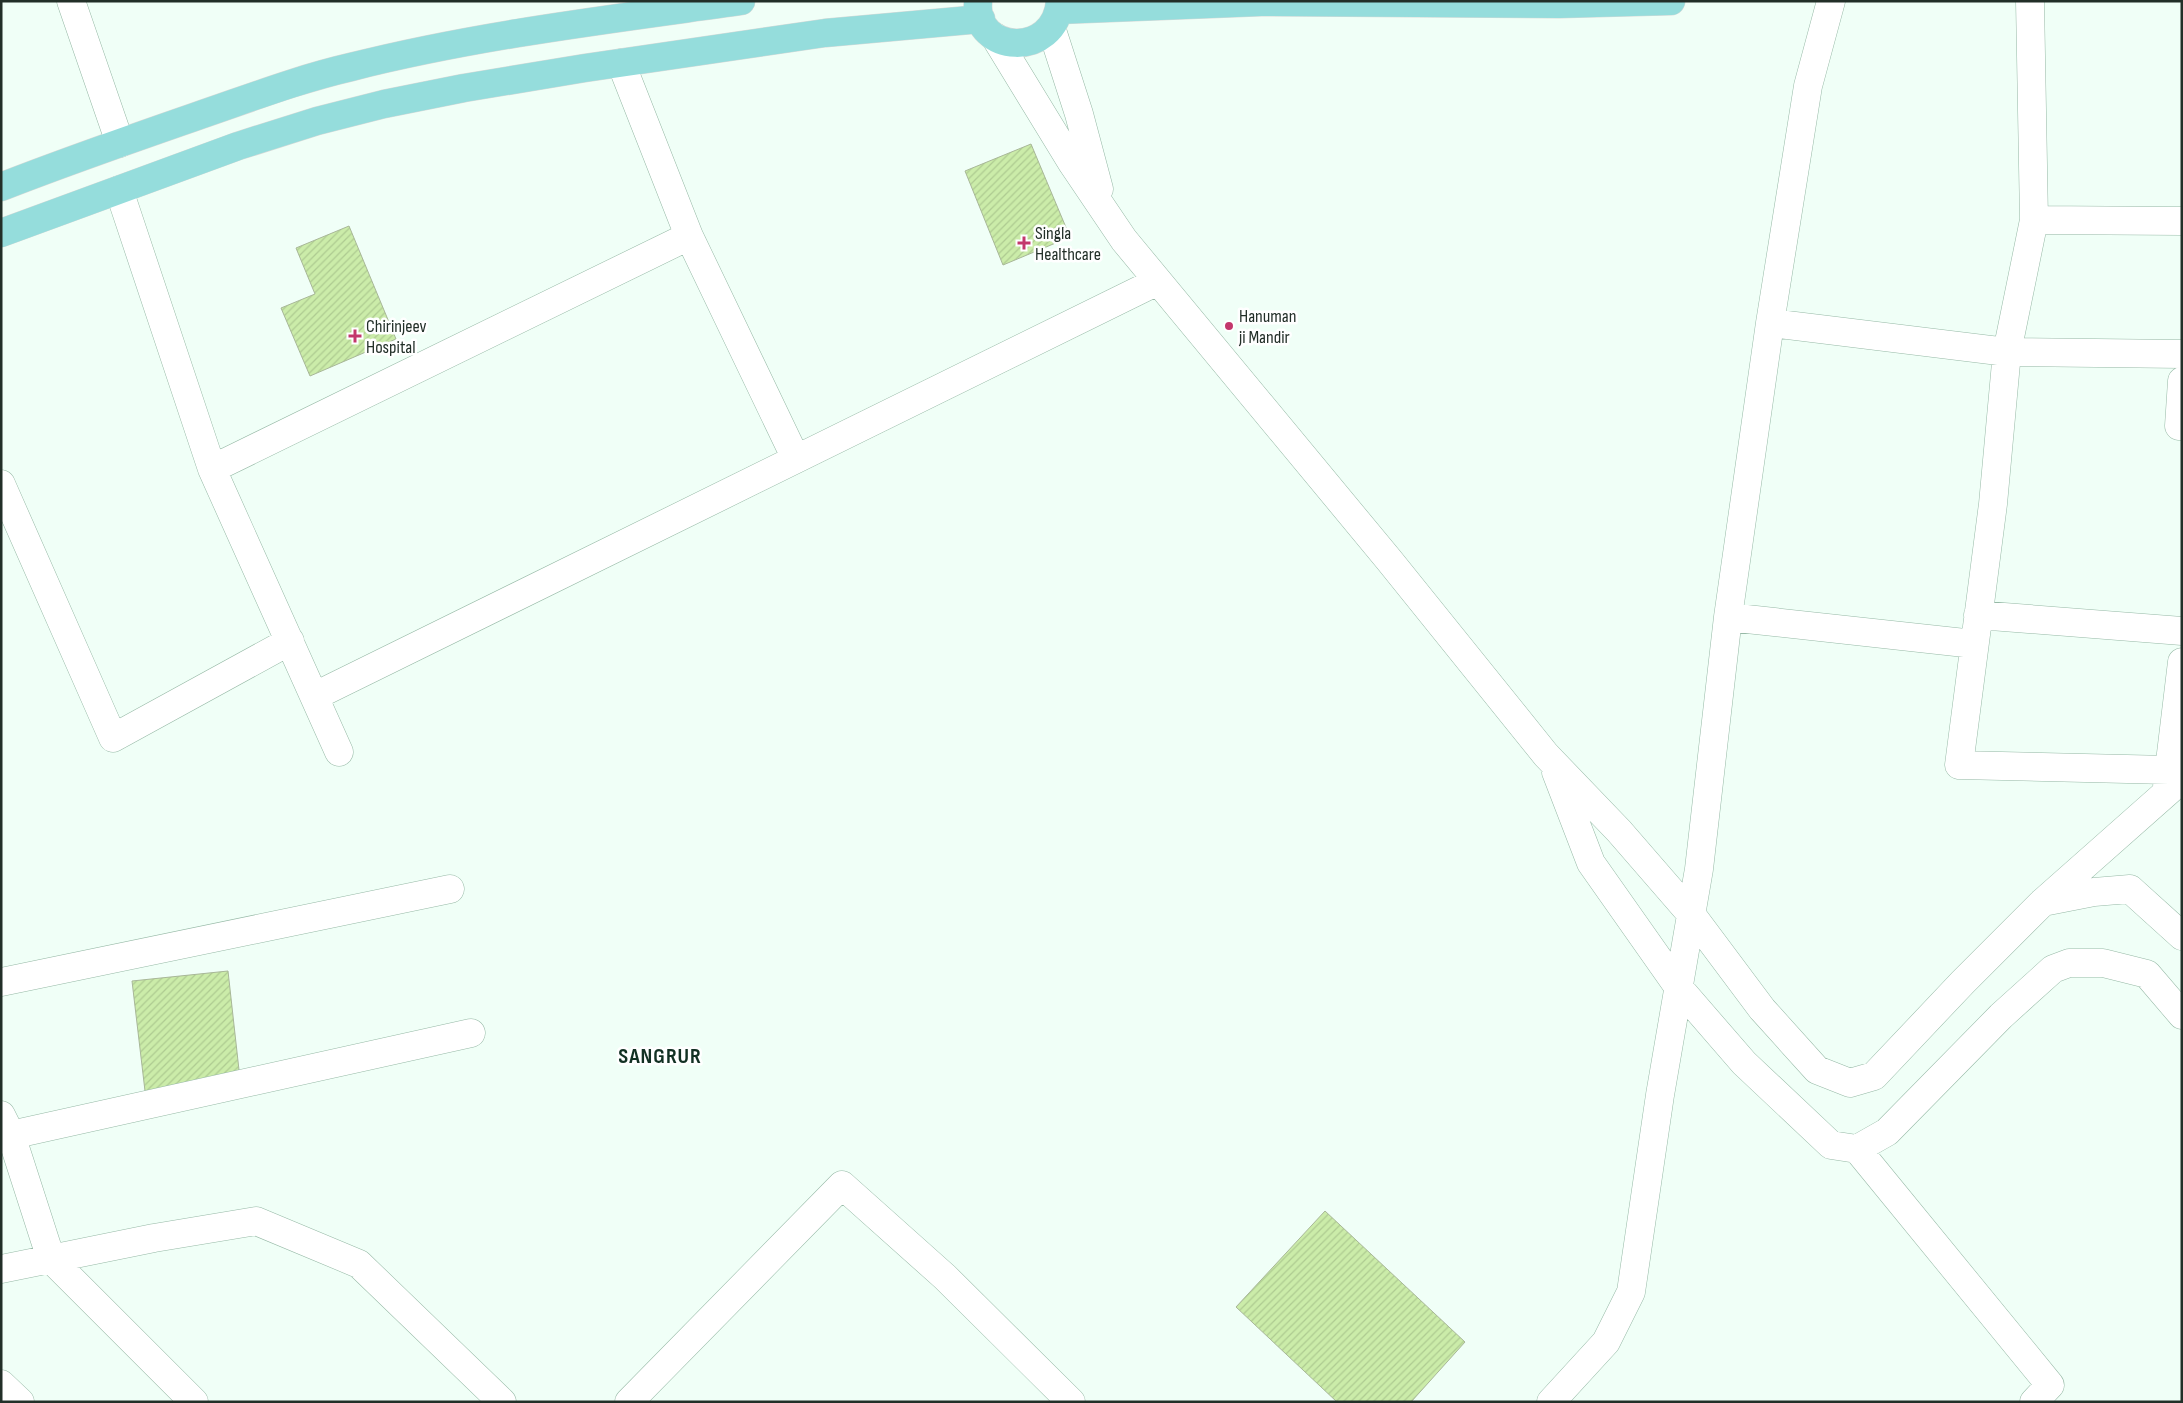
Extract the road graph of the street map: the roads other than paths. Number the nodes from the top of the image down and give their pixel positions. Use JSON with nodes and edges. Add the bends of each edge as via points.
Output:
{"nodes":[{"id":1,"x":71,"y":1,"type":"edge"},
{"id":2,"x":1670,"y":1,"type":"edge"},
{"id":3,"x":1831,"y":1,"type":"edge"},
{"id":4,"x":2030,"y":1,"type":"edge"},
{"id":5,"x":730,"y":2,"type":"edge"},
{"id":6,"x":1057,"y":13,"type":"edge"},
{"id":7,"x":985,"y":19,"type":"edge"},
{"id":8,"x":621,"y":63,"type":"junction"},
{"id":9,"x":120,"y":143,"type":"junction"},
{"id":10,"x":1,"y":187,"type":"edge"},
{"id":11,"x":120,"y":190,"type":"junction"},
{"id":12,"x":1105,"y":212,"type":"junction"},
{"id":13,"x":2034,"y":220,"type":"junction"},
{"id":14,"x":2182,"y":221,"type":"edge"},
{"id":15,"x":1,"y":232,"type":"edge"},
{"id":16,"x":689,"y":236,"type":"junction"},
{"id":17,"x":1158,"y":281,"type":"junction"},
{"id":18,"x":1770,"y":323,"type":"junction"},
{"id":19,"x":2007,"y":352,"type":"junction"},
{"id":20,"x":2182,"y":354,"type":"edge"},
{"id":21,"x":2182,"y":382,"type":"edge"},
{"id":22,"x":2182,"y":426,"type":"edge"},
{"id":23,"x":796,"y":459,"type":"junction"},
{"id":24,"x":212,"y":469,"type":"junction"},
{"id":25,"x":1,"y":484,"type":"edge"},
{"id":26,"x":1978,"y":615,"type":"junction"},
{"id":27,"x":1728,"y":617,"type":"junction"},
{"id":28,"x":2182,"y":631,"type":"edge"},
{"id":29,"x":290,"y":641,"type":"junction"},
{"id":30,"x":1974,"y":644,"type":"junction"},
{"id":31,"x":2182,"y":662,"type":"edge"},
{"id":32,"x":315,"y":696,"type":"junction"},
{"id":33,"x":339,"y":752,"type":"dead end"},
{"id":34,"x":1549,"y":758,"type":"junction"},
{"id":35,"x":2172,"y":781,"type":"edge"},
{"id":36,"x":450,"y":889,"type":"dead end"},
{"id":37,"x":2036,"y":909,"type":"junction"},
{"id":38,"x":1691,"y":914,"type":"junction"},
{"id":39,"x":2182,"y":936,"type":"edge"},
{"id":40,"x":1,"y":982,"type":"edge"},
{"id":41,"x":1679,"y":988,"type":"junction"},
{"id":42,"x":2182,"y":1015,"type":"edge"},
{"id":43,"x":471,"y":1033,"type":"dead end"},
{"id":44,"x":6,"y":1125,"type":"edge"},
{"id":45,"x":1857,"y":1148,"type":"junction"},
{"id":46,"x":51,"y":1259,"type":"junction"},
{"id":47,"x":1,"y":1268,"type":"edge"},
{"id":48,"x":1,"y":1384,"type":"edge"},
{"id":49,"x":20,"y":1402,"type":"edge"},
{"id":50,"x":194,"y":1402,"type":"edge"},
{"id":51,"x":502,"y":1402,"type":"edge"},
{"id":52,"x":629,"y":1402,"type":"edge"},
{"id":53,"x":1071,"y":1402,"type":"edge"},
{"id":54,"x":1551,"y":1402,"type":"edge"},
{"id":55,"x":2034,"y":1402,"type":"edge"}],
"edges":[{"from":1,"to":9,"type":"street"},
{"from":2,"to":6,"type":"main road","via":[[1559,4],[1261,2]]},
{"from":3,"to":18,"type":"street","via":[[1808,86]]},
{"from":4,"to":13,"type":"street"},
{"from":5,"to":9,"type":"main road","via":[[450,46],[350,67],[298,81]]},
{"from":6,"to":7,"type":"main road","via":[[1042,36],[1019,44],[1007,42]]},
{"from":6,"to":12,"type":"street"},
{"from":7,"to":8,"type":"main road","via":[[825,33]]},
{"from":7,"to":12,"type":"street"},
{"from":8,"to":11,"type":"main road","via":[[384,104],[300,126]]},
{"from":8,"to":16,"type":"street"},
{"from":9,"to":10,"type":"main road"},
{"from":11,"to":15,"type":"main road"},
{"from":11,"to":24,"type":"street"},
{"from":12,"to":17,"type":"street"},
{"from":13,"to":14,"type":"street"},
{"from":13,"to":19,"type":"street"},
{"from":16,"to":23,"type":"street"},
{"from":16,"to":24,"type":"street"},
{"from":17,"to":23,"type":"street"},
{"from":17,"to":34,"type":"street"},
{"from":18,"to":19,"type":"street"},
{"from":18,"to":27,"type":"street"},
{"from":19,"to":20,"type":"street"},
{"from":19,"to":26,"type":"street"},
{"from":21,"to":22,"type":"street","via":[[2179,426]]},
{"from":23,"to":32,"type":"street"},
{"from":24,"to":29,"type":"street"},
{"from":25,"to":29,"type":"street","via":[[113,738]]},
{"from":26,"to":28,"type":"street"},
{"from":26,"to":30,"type":"street"},
{"from":27,"to":30,"type":"street"},
{"from":27,"to":38,"type":"street"},
{"from":29,"to":32,"type":"street"},
{"from":30,"to":35,"type":"street","via":[[1959,765]]},
{"from":31,"to":35,"type":"street"},
{"from":32,"to":33,"type":"street"},
{"from":34,"to":38,"type":"street","via":[[1620,831]]},
{"from":34,"to":41,"type":"street","via":[[1591,863]]},
{"from":35,"to":37,"type":"street"},
{"from":36,"to":40,"type":"street"},
{"from":37,"to":38,"type":"street","via":[[1874,1076],[1850,1083],[1817,1070],[1762,1008]]},
{"from":37,"to":39,"type":"street","via":[[2094,892],[2130,889]]},
{"from":38,"to":41,"type":"street"},
{"from":41,"to":45,"type":"street","via":[[1744,1064],[1787,1106],[1831,1145]]},
{"from":41,"to":54,"type":"street","via":[[1631,1292],[1606,1342]]},
{"from":42,"to":45,"type":"street","via":[[2147,974],[2103,963],[2069,962],[2053,969],[2001,1016],[1887,1132]]},
{"from":43,"to":44,"type":"street"},
{"from":44,"to":46,"type":"street"},
{"from":45,"to":55,"type":"street","via":[[2050,1385]]},
{"from":46,"to":47,"type":"street"},
{"from":46,"to":50,"type":"street"},
{"from":46,"to":51,"type":"street","via":[[256,1221],[359,1264]]},
{"from":48,"to":49,"type":"street"},
{"from":52,"to":53,"type":"street","via":[[842,1185],[945,1277]]}]}
